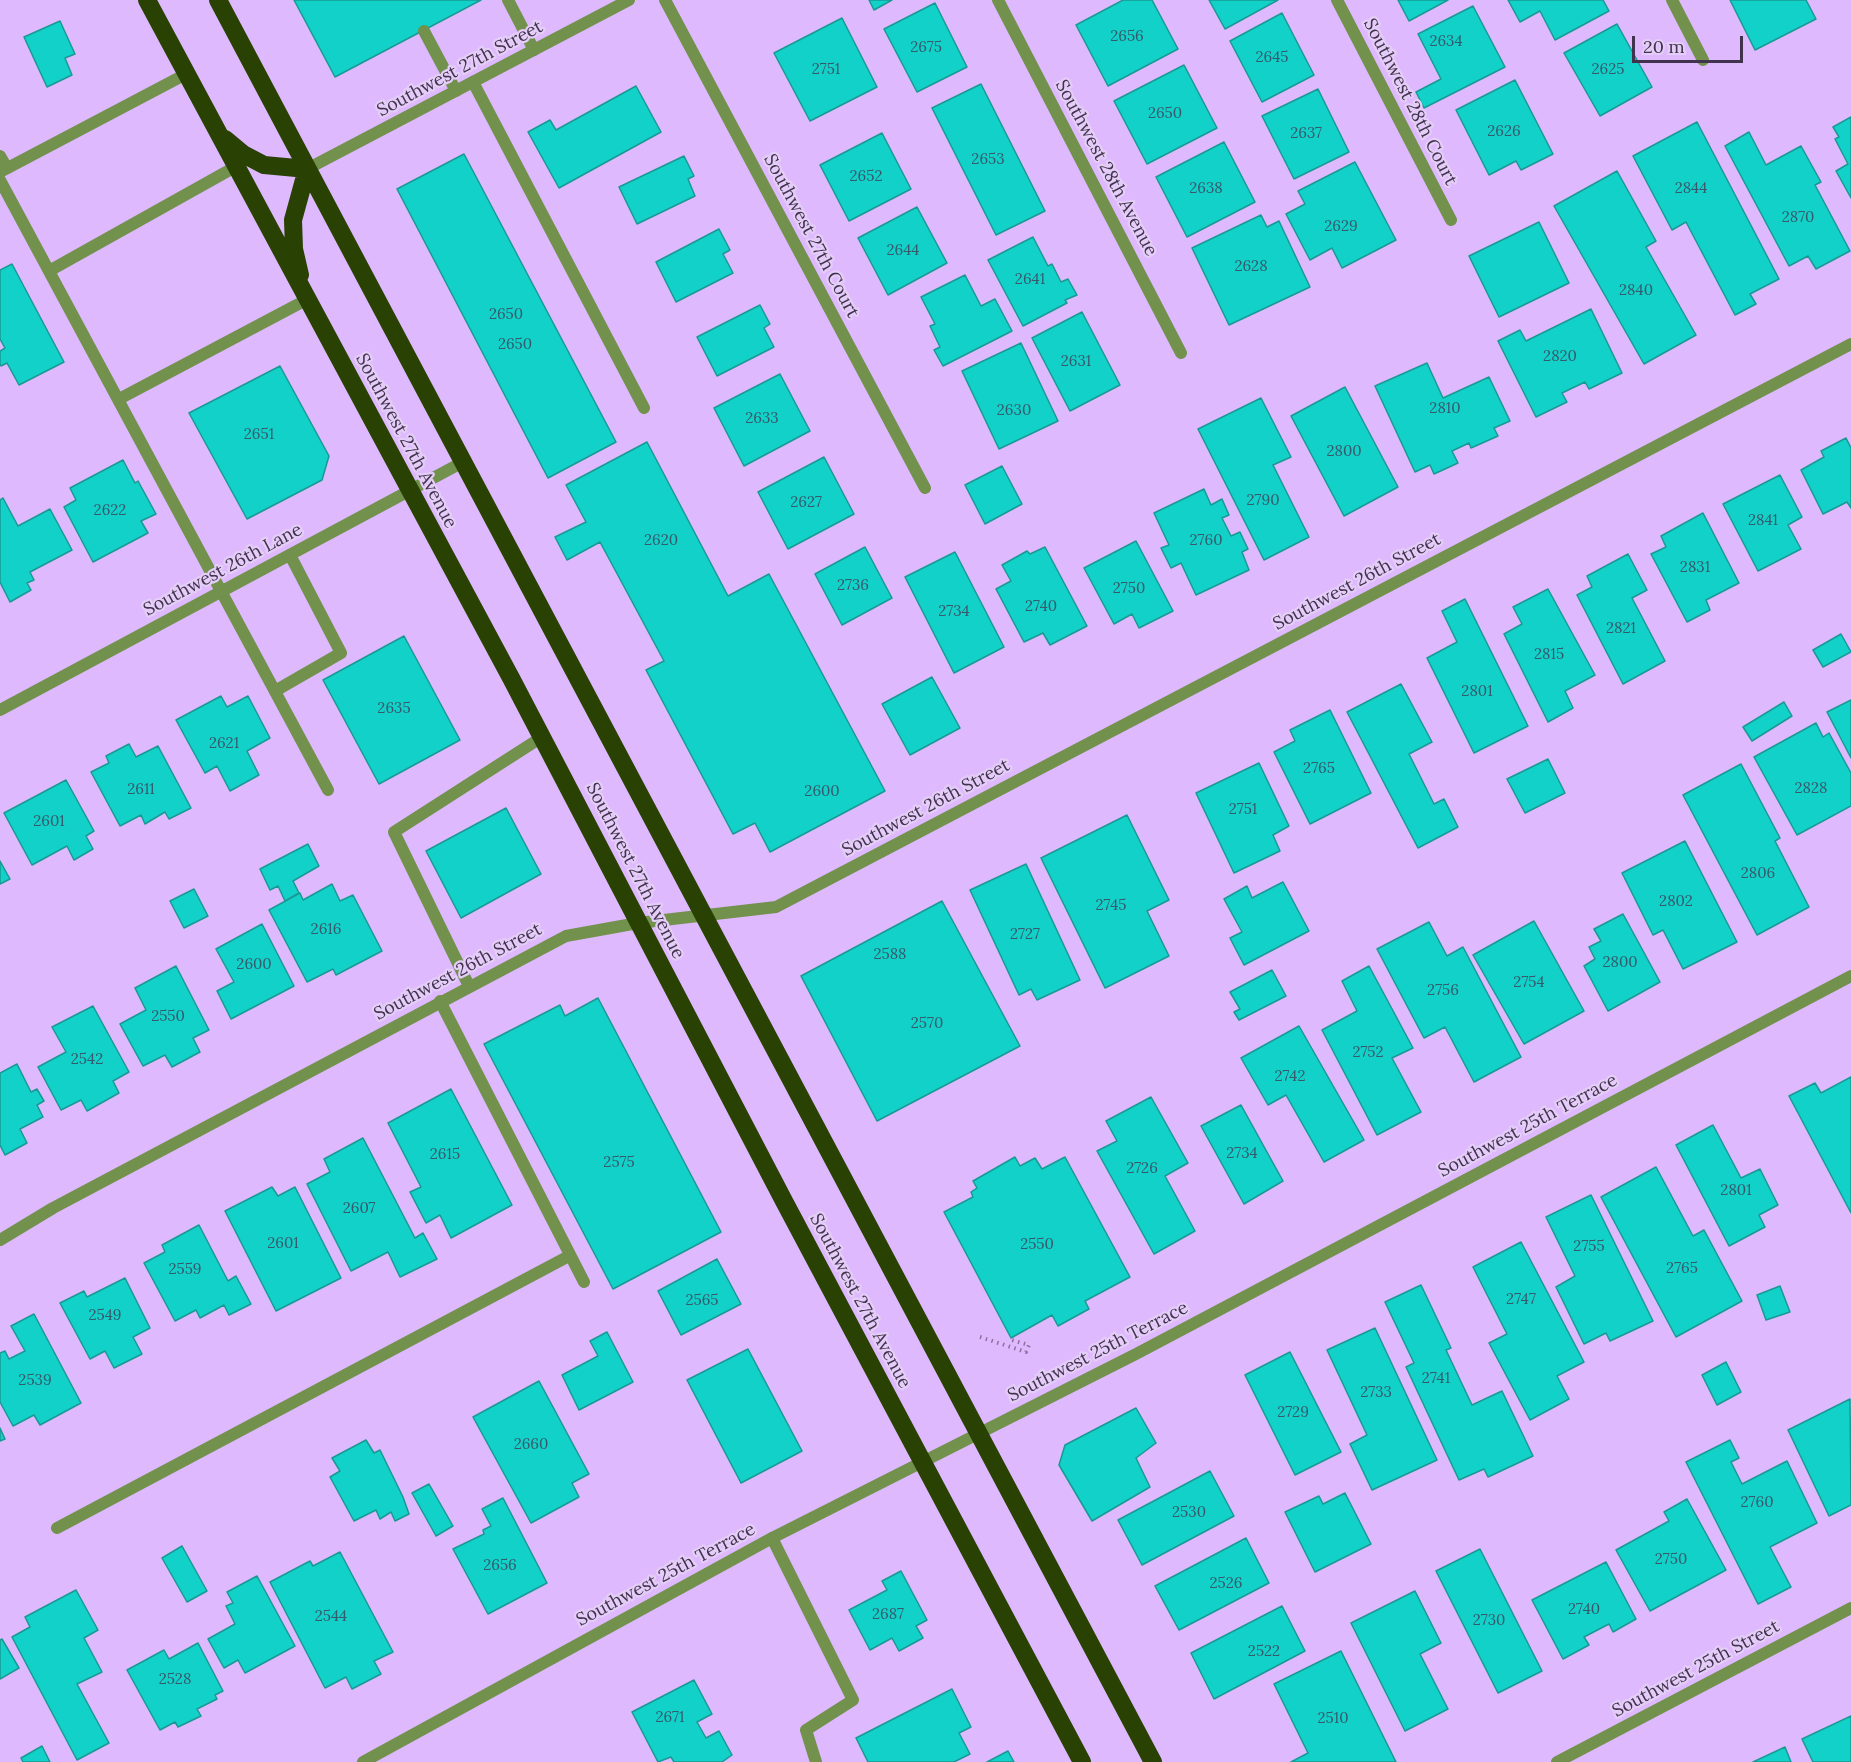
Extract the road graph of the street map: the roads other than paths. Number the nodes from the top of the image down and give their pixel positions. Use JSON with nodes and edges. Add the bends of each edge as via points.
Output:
{"nodes":[{"id":1,"x":147,"y":0,"type":"edge"},
{"id":2,"x":218,"y":0,"type":"edge"},
{"id":3,"x":508,"y":0,"type":"edge"},
{"id":4,"x":629,"y":0,"type":"edge"},
{"id":5,"x":665,"y":0,"type":"edge"},
{"id":6,"x":998,"y":0,"type":"edge"},
{"id":7,"x":1337,"y":0,"type":"edge"},
{"id":8,"x":1672,"y":0,"type":"edge"},
{"id":9,"x":424,"y":31,"type":"dead end"},
{"id":10,"x":534,"y":50,"type":"junction"},
{"id":11,"x":1703,"y":60,"type":"dead end"},
{"id":12,"x":186,"y":74,"type":"junction"},
{"id":13,"x":473,"y":82,"type":"junction"},
{"id":14,"x":456,"y":91,"type":"junction"},
{"id":15,"x":215,"y":130,"type":"junction"},
{"id":16,"x":0,"y":156,"type":"edge"},
{"id":17,"x":236,"y":167,"type":"junction"},
{"id":18,"x":307,"y":169,"type":"junction"},
{"id":19,"x":3,"y":170,"type":"edge"},
{"id":20,"x":0,"y":180,"type":"edge"},
{"id":21,"x":1451,"y":220,"type":"dead end"},
{"id":22,"x":49,"y":271,"type":"junction"},
{"id":23,"x":306,"y":300,"type":"junction"},
{"id":24,"x":1851,"y":344,"type":"edge"},
{"id":25,"x":1181,"y":352,"type":"dead end"},
{"id":26,"x":119,"y":399,"type":"junction"},
{"id":27,"x":644,"y":408,"type":"dead end"},
{"id":28,"x":463,"y":462,"type":"junction"},
{"id":29,"x":925,"y":488,"type":"dead end"},
{"id":30,"x":410,"y":492,"type":"junction"},
{"id":31,"x":290,"y":555,"type":"junction"},
{"id":32,"x":221,"y":591,"type":"junction"},
{"id":33,"x":275,"y":691,"type":"junction"},
{"id":34,"x":0,"y":710,"type":"edge"},
{"id":35,"x":542,"y":737,"type":"junction"},
{"id":36,"x":327,"y":790,"type":"dead end"},
{"id":37,"x":704,"y":915,"type":"junction"},
{"id":38,"x":638,"y":923,"type":"junction"},
{"id":39,"x":1851,"y":976,"type":"edge"},
{"id":40,"x":469,"y":986,"type":"junction"},
{"id":41,"x":440,"y":1001,"type":"junction"},
{"id":42,"x":0,"y":1240,"type":"edge"},
{"id":43,"x":569,"y":1256,"type":"junction"},
{"id":44,"x":584,"y":1282,"type":"dead end"},
{"id":45,"x":979,"y":1433,"type":"junction"},
{"id":46,"x":922,"y":1462,"type":"junction"},
{"id":47,"x":57,"y":1528,"type":"dead end"},
{"id":48,"x":772,"y":1538,"type":"junction"},
{"id":49,"x":1851,"y":1608,"type":"edge"},
{"id":50,"x":363,"y":1762,"type":"edge"},
{"id":51,"x":816,"y":1762,"type":"edge"},
{"id":52,"x":1082,"y":1762,"type":"edge"},
{"id":53,"x":1153,"y":1762,"type":"edge"},
{"id":54,"x":1557,"y":1762,"type":"edge"}],
"edges":[{"from":1,"to":12,"type":"highway","name":"Southwest 27th Avenue"},
{"from":2,"to":18,"type":"highway"},
{"from":3,"to":10,"type":"street"},
{"from":4,"to":10,"type":"street","name":"Southwest 27th Street"},
{"from":5,"to":29,"type":"street","name":"Southwest 27th Court"},
{"from":6,"to":25,"type":"street","name":"Southwest 28th Avenue"},
{"from":7,"to":21,"type":"street","name":"Southwest 28th Court"},
{"from":8,"to":11,"type":"street"},
{"from":9,"to":14,"type":"street"},
{"from":10,"to":13,"type":"street","name":"Southwest 27th Street"},
{"from":12,"to":15,"type":"highway","name":"Southwest 27th Avenue"},
{"from":12,"to":19,"type":"street"},
{"from":13,"to":14,"type":"street","name":"Southwest 27th Street"},
{"from":13,"to":27,"type":"street"},
{"from":14,"to":18,"type":"street","name":"Southwest 27th Street"},
{"from":15,"to":17,"type":"highway","name":"Southwest 27th Avenue"},
{"from":15,"to":18,"type":"highway","via":[[243,154],[264,165]]},
{"from":16,"to":19,"type":"street"},
{"from":17,"to":22,"type":"street"},
{"from":17,"to":23,"type":"highway","name":"Southwest 27th Avenue"},
{"from":18,"to":23,"type":"highway","via":[[293,219],[294,249]]},
{"from":18,"to":28,"type":"highway"},
{"from":20,"to":22,"type":"street"},
{"from":22,"to":26,"type":"street"},
{"from":23,"to":26,"type":"street"},
{"from":23,"to":30,"type":"highway","name":"Southwest 27th Avenue"},
{"from":24,"to":37,"type":"street","name":"Southwest 26th Street","via":[[776,907]]},
{"from":26,"to":32,"type":"street"},
{"from":28,"to":30,"type":"street","name":"Southwest 26th Lane"},
{"from":28,"to":37,"type":"highway"},
{"from":30,"to":31,"type":"street","name":"Southwest 26th Lane"},
{"from":30,"to":35,"type":"highway","name":"Southwest 27th Avenue"},
{"from":31,"to":32,"type":"street","name":"Southwest 26th Lane"},
{"from":31,"to":33,"type":"street","via":[[341,653]]},
{"from":32,"to":33,"type":"street"},
{"from":32,"to":34,"type":"street","name":"Southwest 26th Lane"},
{"from":33,"to":36,"type":"street"},
{"from":35,"to":38,"type":"highway","name":"Southwest 27th Avenue"},
{"from":35,"to":40,"type":"street","via":[[394,832]]},
{"from":37,"to":38,"type":"street","name":"Southwest 26th Street"},
{"from":37,"to":45,"type":"highway"},
{"from":38,"to":40,"type":"street","name":"Southwest 26th Street","via":[[566,936]]},
{"from":38,"to":46,"type":"highway","name":"Southwest 27th Avenue"},
{"from":39,"to":45,"type":"street","name":"Southwest 25th Terrace"},
{"from":40,"to":41,"type":"street","name":"Southwest 26th Street"},
{"from":41,"to":42,"type":"street","name":"Southwest 26th Street"},
{"from":41,"to":43,"type":"street"},
{"from":43,"to":44,"type":"street"},
{"from":43,"to":47,"type":"street"},
{"from":45,"to":46,"type":"street","name":"Southwest 25th Terrace"},
{"from":45,"to":53,"type":"highway"},
{"from":46,"to":48,"type":"street","name":"Southwest 25th Terrace"},
{"from":46,"to":52,"type":"highway","name":"Southwest 27th Avenue"},
{"from":48,"to":50,"type":"street","name":"Southwest 25th Terrace"},
{"from":48,"to":51,"type":"street","via":[[853,1700],[806,1730]]},
{"from":49,"to":54,"type":"street","name":"Southwest 25th Street"}]}
